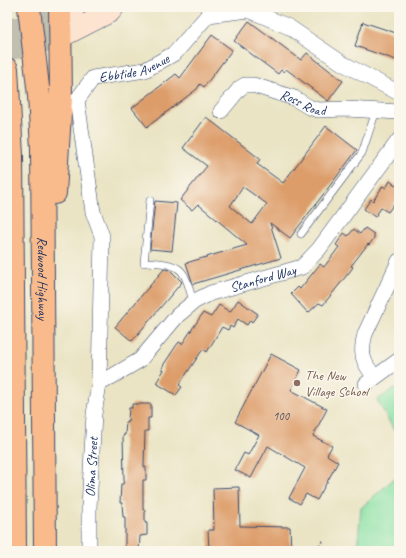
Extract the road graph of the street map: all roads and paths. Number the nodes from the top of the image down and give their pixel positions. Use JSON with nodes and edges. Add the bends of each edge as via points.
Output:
{"nodes":[{"id":1,"x":29,"y":7,"type":"edge"},
{"id":2,"x":93,"y":7,"type":"edge"},
{"id":3,"x":114,"y":7,"type":"edge"},
{"id":4,"x":68,"y":16,"type":"edge"},
{"id":5,"x":7,"y":69,"type":"edge"},
{"id":6,"x":399,"y":93,"type":"edge"},
{"id":7,"x":221,"y":111,"type":"dead end"},
{"id":8,"x":376,"y":111,"type":"junction"},
{"id":9,"x":399,"y":112,"type":"edge"},
{"id":10,"x":9,"y":119,"type":"edge"},
{"id":11,"x":399,"y":140,"type":"edge"},
{"id":12,"x":150,"y":200,"type":"dead end"},
{"id":13,"x":301,"y":234,"type":"dead end"},
{"id":14,"x":399,"y":261,"type":"edge"},
{"id":15,"x":193,"y":303,"type":"junction"},
{"id":16,"x":43,"y":312,"type":"junction"},
{"id":17,"x":399,"y":360,"type":"edge"},
{"id":18,"x":99,"y":384,"type":"junction"},
{"id":19,"x":323,"y":541,"type":"dead end"},
{"id":20,"x":15,"y":551,"type":"edge"},
{"id":21,"x":45,"y":551,"type":"edge"},
{"id":22,"x":89,"y":551,"type":"edge"},
{"id":23,"x":314,"y":551,"type":"edge"}],
"edges":[{"from":1,"to":16,"type":"highway","name":"Redwood Highway","via":[[41,123]]},
{"from":2,"to":4,"type":"main road"},
{"from":3,"to":4,"type":"main road","via":[[104,16]]},
{"from":4,"to":16,"type":"highway"},
{"from":5,"to":10,"type":"highway","name":"Redwood Highway"},
{"from":6,"to":18,"type":"street","name":"Ebbtide Avenue","via":[[342,63],[289,27],[249,10],[208,15],[175,54],[145,70],[93,78],[77,100],[93,212],[102,236]]},
{"from":7,"to":8,"type":"street","name":"Ross Road","via":[[246,84],[294,98],[318,110]]},
{"from":8,"to":9,"type":"street","name":"Ross Road"},
{"from":8,"to":13,"type":"lane","via":[[362,153]]},
{"from":10,"to":20,"type":"highway","name":"Redwood Highway"},
{"from":11,"to":15,"type":"street","name":"Stanford Way","via":[[319,249],[302,267],[211,293]]},
{"from":12,"to":15,"type":"lane","via":[[144,264],[170,264],[180,270],[187,280]]},
{"from":14,"to":17,"type":"street","via":[[362,345],[362,354],[371,380]]},
{"from":15,"to":18,"type":"street","name":"Stanford Way","via":[[178,315],[140,360]]},
{"from":16,"to":21,"type":"highway","name":"Redwood Highway"},
{"from":18,"to":22,"type":"street","name":"Olima Street","via":[[94,414]]},
{"from":19,"to":23,"type":"path"}]}
